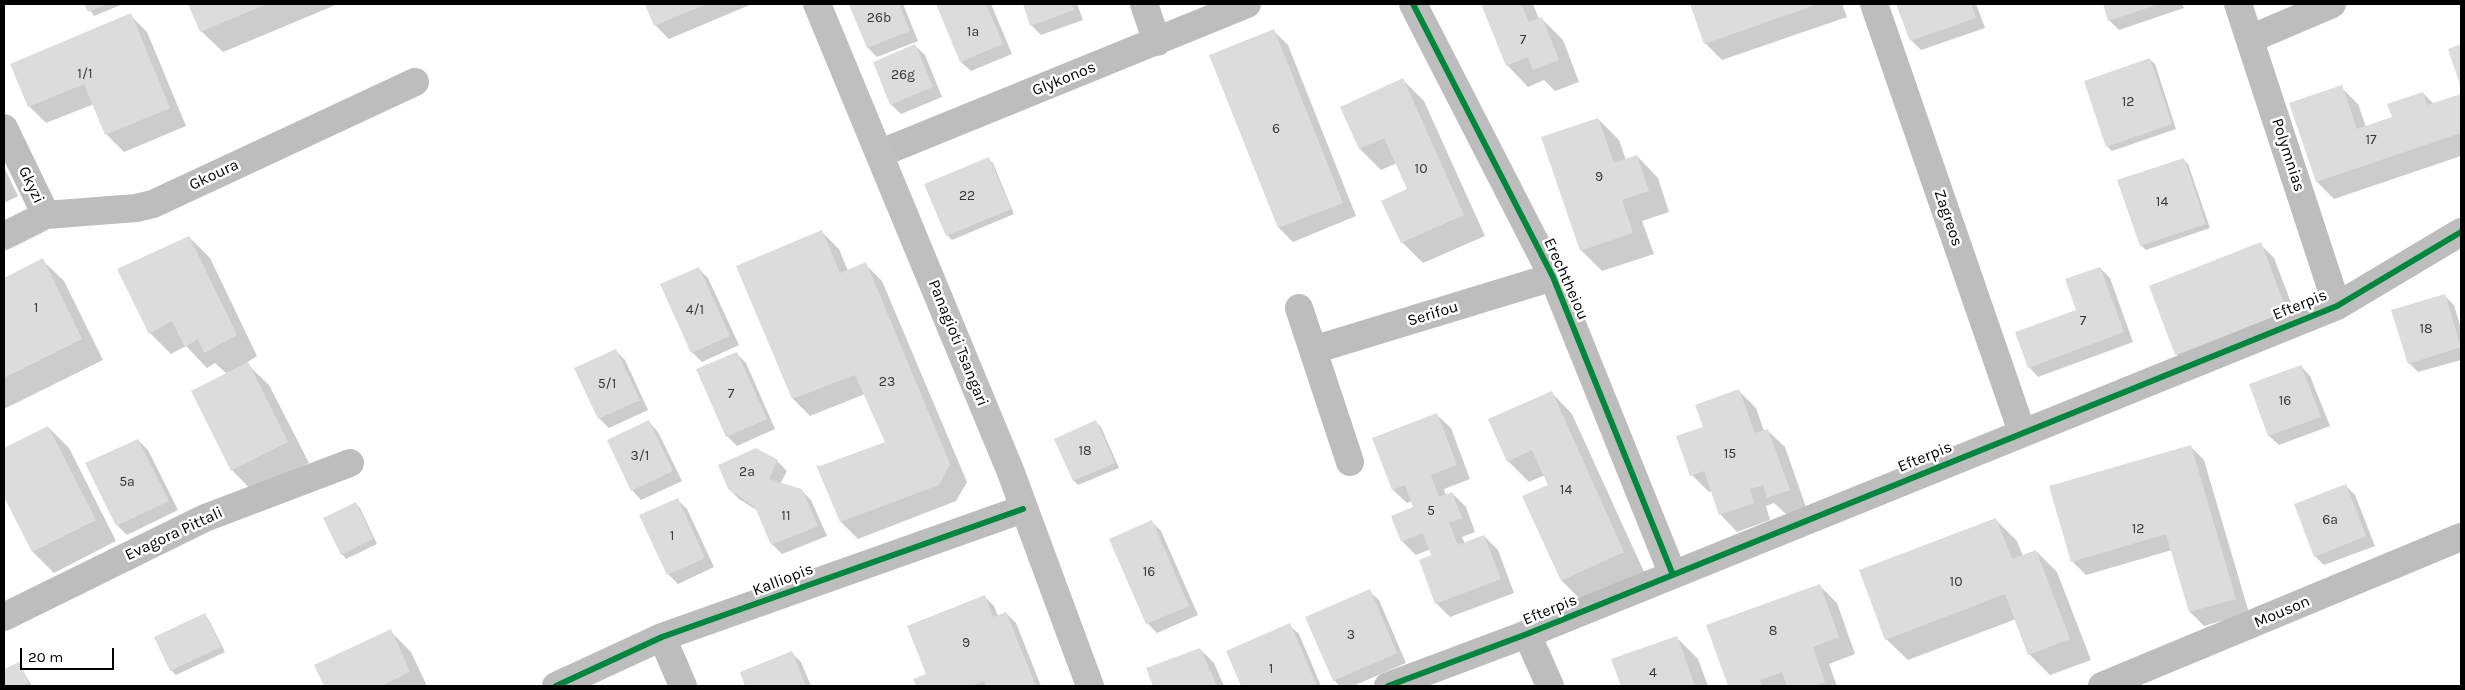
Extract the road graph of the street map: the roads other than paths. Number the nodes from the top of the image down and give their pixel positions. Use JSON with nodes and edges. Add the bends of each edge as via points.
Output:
{"nodes":[{"id":1,"x":817,"y":4,"type":"edge"},
{"id":2,"x":1144,"y":4,"type":"edge"},
{"id":3,"x":1247,"y":4,"type":"edge"},
{"id":4,"x":1413,"y":4,"type":"edge"},
{"id":5,"x":1874,"y":4,"type":"edge"},
{"id":6,"x":2238,"y":4,"type":"edge"},
{"id":7,"x":2332,"y":4,"type":"edge"},
{"id":8,"x":2250,"y":39,"type":"junction"},
{"id":9,"x":1157,"y":42,"type":"junction"},
{"id":10,"x":415,"y":82,"type":"dead end"},
{"id":11,"x":4,"y":128,"type":"edge"},
{"id":12,"x":881,"y":153,"type":"junction"},
{"id":13,"x":46,"y":214,"type":"junction"},
{"id":14,"x":2461,"y":232,"type":"edge"},
{"id":15,"x":4,"y":236,"type":"edge"},
{"id":16,"x":1553,"y":277,"type":"junction"},
{"id":17,"x":2338,"y":306,"type":"junction"},
{"id":18,"x":1299,"y":308,"type":"dead end"},
{"id":19,"x":1313,"y":350,"type":"junction"},
{"id":20,"x":2022,"y":432,"type":"junction"},
{"id":21,"x":1350,"y":462,"type":"dead end"},
{"id":22,"x":350,"y":463,"type":"dead end"},
{"id":23,"x":1023,"y":509,"type":"junction"},
{"id":24,"x":2461,"y":536,"type":"edge"},
{"id":25,"x":1672,"y":575,"type":"junction"},
{"id":26,"x":4,"y":617,"type":"edge"},
{"id":27,"x":1527,"y":634,"type":"junction"},
{"id":28,"x":662,"y":637,"type":"junction"},
{"id":29,"x":556,"y":686,"type":"edge"},
{"id":30,"x":683,"y":686,"type":"edge"},
{"id":31,"x":1090,"y":686,"type":"edge"},
{"id":32,"x":1388,"y":686,"type":"edge"},
{"id":33,"x":1550,"y":686,"type":"edge"},
{"id":34,"x":2102,"y":686,"type":"edge"}],
"edges":[{"from":1,"to":12,"type":"main road","name":"Panagioti Tsangari"},
{"from":2,"to":9,"type":"street"},
{"from":3,"to":9,"type":"street","name":"Glykonos"},
{"from":4,"to":16,"type":"street","name":"Erechtheiou"},
{"from":5,"to":20,"type":"street","name":"Zagreos"},
{"from":6,"to":8,"type":"street","name":"Polymnias"},
{"from":7,"to":8,"type":"street"},
{"from":8,"to":17,"type":"street","name":"Polymnias"},
{"from":9,"to":12,"type":"street","name":"Glykonos"},
{"from":10,"to":13,"type":"street","name":"Gkoura","via":[[153,204]]},
{"from":11,"to":13,"type":"street","name":"Gkyzi"},
{"from":12,"to":23,"type":"main road","name":"Panagioti Tsangari"},
{"from":13,"to":15,"type":"street","name":"Gkoura"},
{"from":14,"to":17,"type":"street","name":"Efterpis"},
{"from":16,"to":19,"type":"street","name":"Serifou"},
{"from":16,"to":25,"type":"street","name":"Erechtheiou"},
{"from":17,"to":20,"type":"street","name":"Efterpis"},
{"from":18,"to":19,"type":"street"},
{"from":19,"to":21,"type":"street"},
{"from":20,"to":25,"type":"street","name":"Efterpis"},
{"from":22,"to":26,"type":"street","name":"Evagora Pittali","via":[[205,518]]},
{"from":23,"to":28,"type":"street","name":"Kalliopis"},
{"from":23,"to":31,"type":"main road","name":"Panagioti Tsangari"},
{"from":24,"to":34,"type":"street","name":"Mouson"},
{"from":25,"to":27,"type":"street","name":"Efterpis"},
{"from":27,"to":32,"type":"street","name":"Efterpis"},
{"from":27,"to":33,"type":"street"},
{"from":28,"to":29,"type":"street","name":"Kalliopis"},
{"from":28,"to":30,"type":"street"}]}
